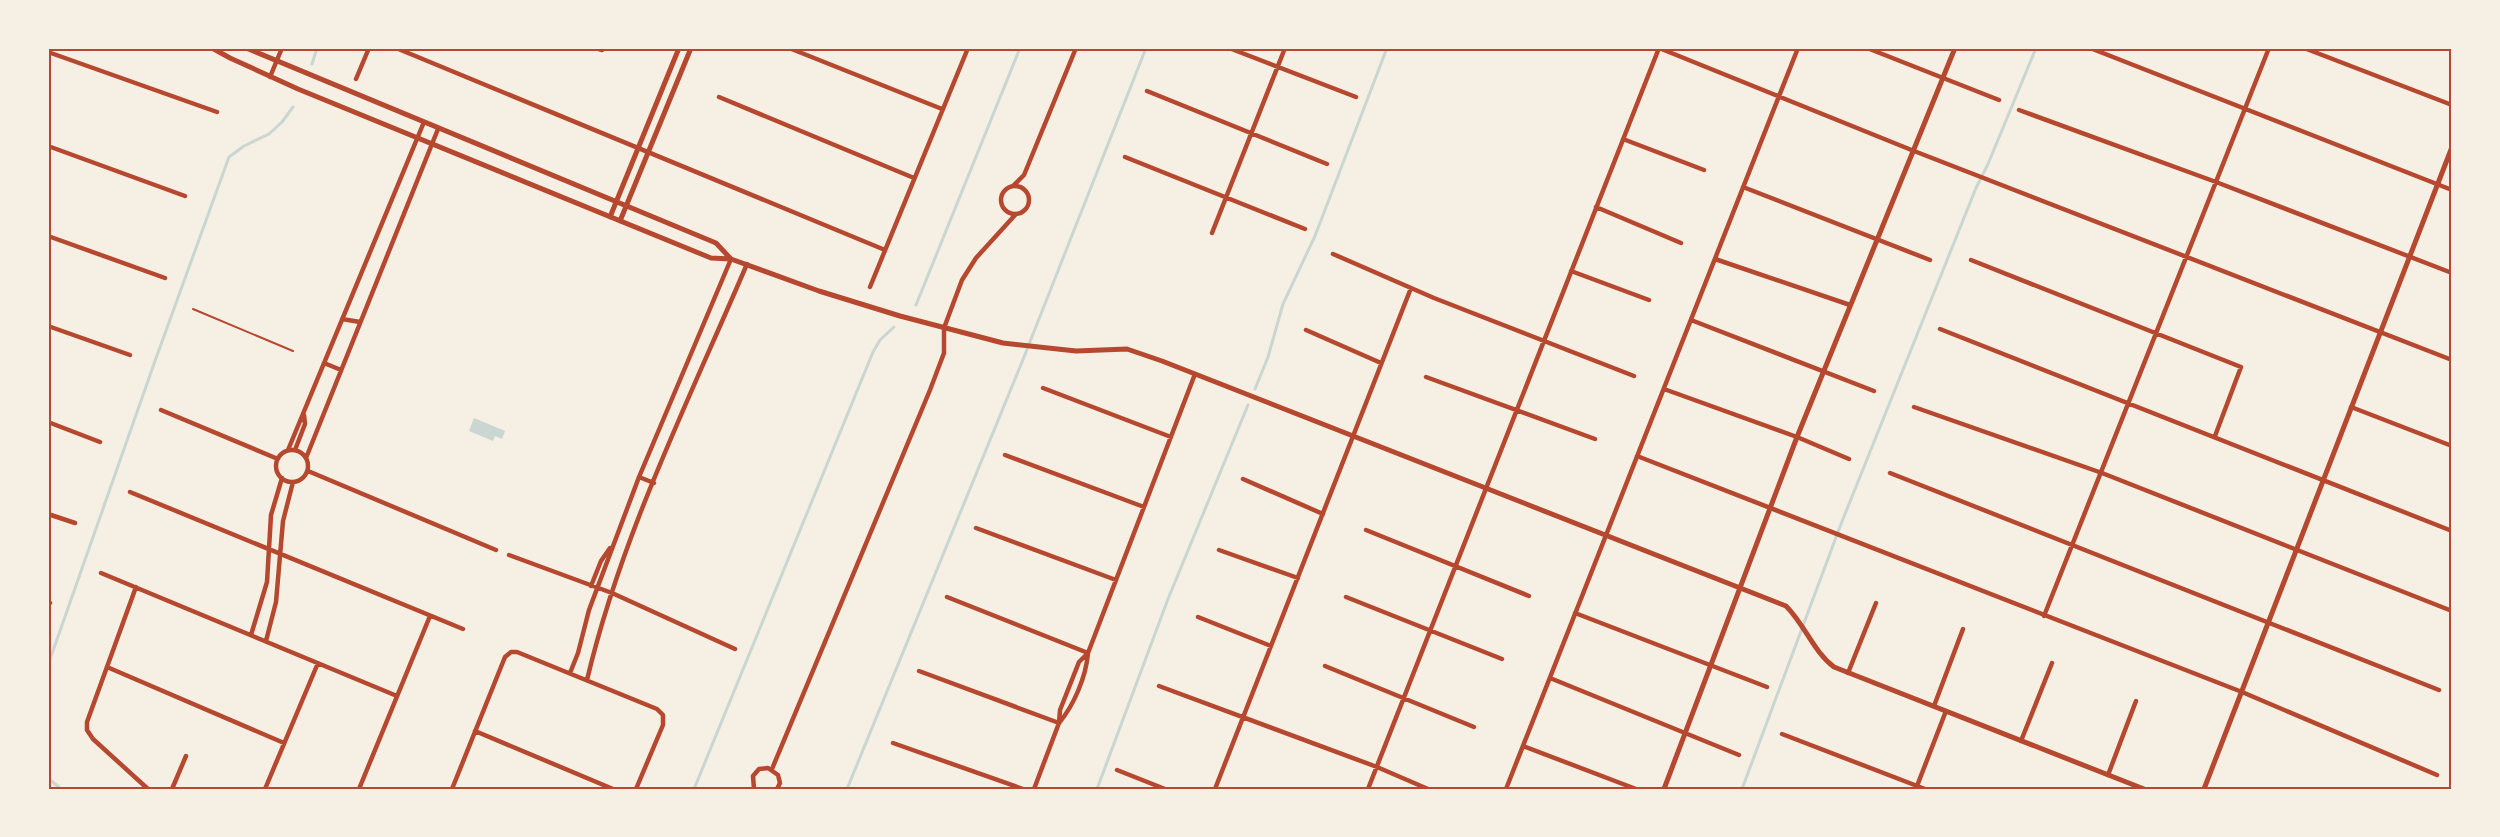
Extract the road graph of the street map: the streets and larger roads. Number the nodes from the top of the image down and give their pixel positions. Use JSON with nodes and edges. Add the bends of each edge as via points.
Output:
{"nodes":[{"id":1,"x":212,"y":48,"type":"edge"},
{"id":2,"x":246,"y":48,"type":"edge"},
{"id":3,"x":282,"y":48,"type":"edge"},
{"id":4,"x":369,"y":48,"type":"edge"},
{"id":5,"x":396,"y":48,"type":"edge"},
{"id":6,"x":596,"y":48,"type":"edge"},
{"id":7,"x":679,"y":48,"type":"edge"},
{"id":8,"x":691,"y":48,"type":"edge"},
{"id":9,"x":789,"y":48,"type":"edge"},
{"id":10,"x":968,"y":48,"type":"edge"},
{"id":11,"x":1076,"y":48,"type":"edge"},
{"id":12,"x":1229,"y":48,"type":"edge"},
{"id":13,"x":1285,"y":48,"type":"edge"},
{"id":14,"x":1659,"y":48,"type":"edge"},
{"id":15,"x":1798,"y":48,"type":"edge"},
{"id":16,"x":1867,"y":48,"type":"edge"},
{"id":17,"x":1955,"y":48,"type":"edge"},
{"id":18,"x":2090,"y":48,"type":"edge"},
{"id":19,"x":2269,"y":48,"type":"edge"},
{"id":20,"x":2304,"y":48,"type":"edge"},
{"id":21,"x":602,"y":51,"type":"dead end"},
{"id":22,"x":48,"y":52,"type":"edge"},
{"id":23,"x":276,"y":62,"type":"junction"},
{"id":24,"x":1277,"y":67,"type":"junction"},
{"id":25,"x":270,"y":77,"type":"junction"},
{"id":26,"x":1943,"y":78,"type":"junction"},
{"id":27,"x":356,"y":79,"type":"dead end"},
{"id":28,"x":1147,"y":91,"type":"dead end"},
{"id":29,"x":719,"y":97,"type":"dead end"},
{"id":30,"x":1356,"y":97,"type":"dead end"},
{"id":31,"x":1778,"y":97,"type":"junction"},
{"id":32,"x":1999,"y":100,"type":"dead end"},
{"id":33,"x":2452,"y":105,"type":"edge"},
{"id":34,"x":942,"y":109,"type":"junction"},
{"id":35,"x":2244,"y":109,"type":"junction"},
{"id":36,"x":2019,"y":110,"type":"dead end"},
{"id":37,"x":217,"y":112,"type":"dead end"},
{"id":38,"x":424,"y":122,"type":"junction"},
{"id":39,"x":438,"y":129,"type":"junction"},
{"id":40,"x":1252,"y":134,"type":"junction"},
{"id":41,"x":417,"y":138,"type":"junction"},
{"id":42,"x":1623,"y":139,"type":"junction"},
{"id":43,"x":432,"y":144,"type":"junction"},
{"id":44,"x":48,"y":146,"type":"edge"},
{"id":45,"x":2452,"y":147,"type":"edge"},
{"id":46,"x":638,"y":149,"type":"junction"},
{"id":47,"x":1914,"y":151,"type":"junction"},
{"id":48,"x":648,"y":153,"type":"junction"},
{"id":49,"x":1125,"y":157,"type":"dead end"},
{"id":50,"x":1327,"y":164,"type":"dead end"},
{"id":51,"x":1704,"y":170,"type":"dead end"},
{"id":52,"x":1024,"y":175,"type":"junction"},
{"id":53,"x":914,"y":178,"type":"junction"},
{"id":54,"x":2216,"y":182,"type":"junction"},
{"id":55,"x":2438,"y":184,"type":"junction"},
{"id":56,"x":1013,"y":186,"type":"junction"},
{"id":57,"x":1743,"y":187,"type":"junction"},
{"id":58,"x":1026,"y":190,"type":"junction"},
{"id":59,"x":2452,"y":190,"type":"edge"},
{"id":60,"x":184,"y":196,"type":"dead end"},
{"id":61,"x":1226,"y":198,"type":"junction"},
{"id":62,"x":616,"y":202,"type":"junction"},
{"id":63,"x":626,"y":206,"type":"junction"},
{"id":64,"x":1596,"y":207,"type":"junction"},
{"id":65,"x":1007,"y":211,"type":"junction"},
{"id":66,"x":1016,"y":214,"type":"junction"},
{"id":67,"x":610,"y":217,"type":"junction"},
{"id":68,"x":620,"y":221,"type":"junction"},
{"id":69,"x":1006,"y":223,"type":"junction"},
{"id":70,"x":1305,"y":230,"type":"dead end"},
{"id":71,"x":1212,"y":233,"type":"dead end"},
{"id":72,"x":48,"y":236,"type":"edge"},
{"id":73,"x":1876,"y":238,"type":"junction"},
{"id":74,"x":1681,"y":243,"type":"dead end"},
{"id":75,"x":885,"y":250,"type":"junction"},
{"id":76,"x":1333,"y":254,"type":"dead end"},
{"id":77,"x":2187,"y":257,"type":"junction"},
{"id":78,"x":2409,"y":257,"type":"junction"},
{"id":79,"x":731,"y":259,"type":"junction"},
{"id":80,"x":1715,"y":259,"type":"junction"},
{"id":81,"x":1930,"y":260,"type":"dead end"},
{"id":82,"x":1971,"y":260,"type":"dead end"},
{"id":83,"x":747,"y":264,"type":"junction"},
{"id":84,"x":1571,"y":271,"type":"junction"},
{"id":85,"x":2452,"y":273,"type":"edge"},
{"id":86,"x":165,"y":278,"type":"dead end"},
{"id":87,"x":870,"y":287,"type":"dead end"},
{"id":88,"x":1411,"y":288,"type":"junction"},
{"id":89,"x":1649,"y":300,"type":"dead end"},
{"id":90,"x":1850,"y":305,"type":"junction"},
{"id":91,"x":342,"y":320,"type":"junction"},
{"id":92,"x":1691,"y":320,"type":"junction"},
{"id":93,"x":360,"y":322,"type":"junction"},
{"id":94,"x":48,"y":326,"type":"edge"},
{"id":95,"x":944,"y":328,"type":"junction"},
{"id":96,"x":1940,"y":329,"type":"dead end"},
{"id":97,"x":1306,"y":330,"type":"dead end"},
{"id":98,"x":2381,"y":331,"type":"junction"},
{"id":99,"x":2156,"y":332,"type":"junction"},
{"id":100,"x":1544,"y":342,"type":"junction"},
{"id":101,"x":130,"y":356,"type":"dead end"},
{"id":102,"x":2452,"y":360,"type":"edge"},
{"id":103,"x":324,"y":363,"type":"junction"},
{"id":104,"x":1381,"y":363,"type":"junction"},
{"id":105,"x":341,"y":370,"type":"junction"},
{"id":106,"x":1824,"y":370,"type":"junction"},
{"id":107,"x":1196,"y":374,"type":"junction"},
{"id":108,"x":1634,"y":376,"type":"dead end"},
{"id":109,"x":1426,"y":377,"type":"dead end"},
{"id":110,"x":1042,"y":388,"type":"dead end"},
{"id":111,"x":1664,"y":389,"type":"junction"},
{"id":112,"x":1874,"y":391,"type":"dead end"},
{"id":113,"x":2129,"y":402,"type":"junction"},
{"id":114,"x":1914,"y":407,"type":"dead end"},
{"id":115,"x":2351,"y":407,"type":"junction"},
{"id":116,"x":161,"y":410,"type":"dead end"},
{"id":117,"x":1516,"y":410,"type":"junction"},
{"id":118,"x":304,"y":412,"type":"junction"},
{"id":119,"x":48,"y":422,"type":"edge"},
{"id":120,"x":1171,"y":436,"type":"junction"},
{"id":121,"x":2215,"y":436,"type":"junction"},
{"id":122,"x":1353,"y":437,"type":"junction"},
{"id":123,"x":1797,"y":437,"type":"junction"},
{"id":124,"x":1595,"y":439,"type":"dead end"},
{"id":125,"x":100,"y":442,"type":"dead end"},
{"id":126,"x":2452,"y":446,"type":"edge"},
{"id":127,"x":288,"y":450,"type":"junction"},
{"id":128,"x":295,"y":450,"type":"junction"},
{"id":129,"x":1005,"y":455,"type":"dead end"},
{"id":130,"x":1637,"y":456,"type":"junction"},
{"id":131,"x":306,"y":458,"type":"junction"},
{"id":132,"x":278,"y":459,"type":"junction"},
{"id":133,"x":1849,"y":459,"type":"dead end"},
{"id":134,"x":308,"y":471,"type":"junction"},
{"id":135,"x":1890,"y":473,"type":"dead end"},
{"id":136,"x":2102,"y":473,"type":"junction"},
{"id":137,"x":639,"y":477,"type":"junction"},
{"id":138,"x":282,"y":478,"type":"junction"},
{"id":139,"x":1243,"y":479,"type":"dead end"},
{"id":140,"x":2324,"y":479,"type":"junction"},
{"id":141,"x":293,"y":482,"type":"junction"},
{"id":142,"x":654,"y":483,"type":"junction"},
{"id":143,"x":1486,"y":488,"type":"junction"},
{"id":144,"x":130,"y":492,"type":"dead end"},
{"id":145,"x":1144,"y":507,"type":"junction"},
{"id":146,"x":1770,"y":509,"type":"junction"},
{"id":147,"x":48,"y":514,"type":"edge"},
{"id":148,"x":1323,"y":514,"type":"junction"},
{"id":149,"x":75,"y":523,"type":"dead end"},
{"id":150,"x":976,"y":528,"type":"dead end"},
{"id":151,"x":1366,"y":530,"type":"dead end"},
{"id":152,"x":2452,"y":531,"type":"edge"},
{"id":153,"x":1606,"y":535,"type":"junction"},
{"id":154,"x":614,"y":542,"type":"junction"},
{"id":155,"x":2072,"y":546,"type":"junction"},
{"id":156,"x":496,"y":549,"type":"dead end"},
{"id":157,"x":270,"y":550,"type":"junction"},
{"id":158,"x":1220,"y":550,"type":"dead end"},
{"id":159,"x":2296,"y":551,"type":"junction"},
{"id":160,"x":281,"y":555,"type":"junction"},
{"id":161,"x":508,"y":555,"type":"dead end"},
{"id":162,"x":1455,"y":565,"type":"junction"},
{"id":163,"x":101,"y":573,"type":"dead end"},
{"id":164,"x":1298,"y":578,"type":"junction"},
{"id":165,"x":1116,"y":580,"type":"junction"},
{"id":166,"x":591,"y":586,"type":"junction"},
{"id":167,"x":1739,"y":586,"type":"junction"},
{"id":168,"x":136,"y":587,"type":"junction"},
{"id":169,"x":597,"y":588,"type":"junction"},
{"id":170,"x":612,"y":593,"type":"junction"},
{"id":171,"x":1529,"y":596,"type":"dead end"},
{"id":172,"x":947,"y":597,"type":"dead end"},
{"id":173,"x":1346,"y":597,"type":"dead end"},
{"id":174,"x":1876,"y":603,"type":"dead end"},
{"id":175,"x":2452,"y":611,"type":"edge"},
{"id":176,"x":1575,"y":613,"type":"junction"},
{"id":177,"x":430,"y":616,"type":"junction"},
{"id":178,"x":2044,"y":616,"type":"junction"},
{"id":179,"x":1198,"y":617,"type":"dead end"},
{"id":180,"x":2268,"y":622,"type":"junction"},
{"id":181,"x":463,"y":629,"type":"dead end"},
{"id":182,"x":1964,"y":629,"type":"dead end"},
{"id":183,"x":1430,"y":630,"type":"junction"},
{"id":184,"x":251,"y":635,"type":"junction"},
{"id":185,"x":266,"y":641,"type":"junction"},
{"id":186,"x":1272,"y":646,"type":"junction"},
{"id":187,"x":735,"y":650,"type":"dead end"},
{"id":188,"x":1088,"y":653,"type":"junction"},
{"id":189,"x":1502,"y":659,"type":"dead end"},
{"id":190,"x":318,"y":663,"type":"junction"},
{"id":191,"x":2052,"y":663,"type":"dead end"},
{"id":192,"x":1713,"y":665,"type":"junction"},
{"id":193,"x":1325,"y":666,"type":"dead end"},
{"id":194,"x":107,"y":668,"type":"junction"},
{"id":195,"x":919,"y":671,"type":"dead end"},
{"id":196,"x":570,"y":673,"type":"junction"},
{"id":197,"x":1848,"y":673,"type":"junction"},
{"id":198,"x":1550,"y":678,"type":"junction"},
{"id":199,"x":587,"y":680,"type":"junction"},
{"id":200,"x":1159,"y":686,"type":"dead end"},
{"id":201,"x":1767,"y":687,"type":"dead end"},
{"id":202,"x":2439,"y":690,"type":"dead end"},
{"id":203,"x":2242,"y":692,"type":"junction"},
{"id":204,"x":397,"y":696,"type":"junction"},
{"id":205,"x":1404,"y":697,"type":"junction"},
{"id":206,"x":2136,"y":700,"type":"dead end"},
{"id":207,"x":1934,"y":706,"type":"junction"},
{"id":208,"x":1946,"y":711,"type":"junction"},
{"id":209,"x":1244,"y":717,"type":"junction"},
{"id":210,"x":1059,"y":723,"type":"junction"},
{"id":211,"x":1474,"y":727,"type":"dead end"},
{"id":212,"x":475,"y":731,"type":"junction"},
{"id":213,"x":1686,"y":732,"type":"junction"},
{"id":214,"x":1782,"y":734,"type":"dead end"},
{"id":215,"x":2021,"y":741,"type":"junction"},
{"id":216,"x":284,"y":743,"type":"junction"},
{"id":217,"x":893,"y":743,"type":"dead end"},
{"id":218,"x":1523,"y":746,"type":"junction"},
{"id":219,"x":1739,"y":755,"type":"dead end"},
{"id":220,"x":186,"y":756,"type":"dead end"},
{"id":221,"x":1377,"y":767,"type":"junction"},
{"id":222,"x":772,"y":769,"type":"junction"},
{"id":223,"x":1117,"y":770,"type":"dead end"},
{"id":224,"x":2108,"y":774,"type":"junction"},
{"id":225,"x":2437,"y":775,"type":"dead end"},
{"id":226,"x":1917,"y":788,"type":"edge"},
{"id":227,"x":148,"y":789,"type":"edge"},
{"id":228,"x":172,"y":789,"type":"edge"},
{"id":229,"x":265,"y":789,"type":"edge"},
{"id":230,"x":359,"y":789,"type":"edge"},
{"id":231,"x":452,"y":789,"type":"edge"},
{"id":232,"x":613,"y":789,"type":"edge"},
{"id":233,"x":636,"y":789,"type":"edge"},
{"id":234,"x":754,"y":789,"type":"edge"},
{"id":235,"x":777,"y":789,"type":"edge"},
{"id":236,"x":1023,"y":789,"type":"edge"},
{"id":237,"x":1034,"y":789,"type":"edge"},
{"id":238,"x":1165,"y":789,"type":"edge"},
{"id":239,"x":1215,"y":789,"type":"edge"},
{"id":240,"x":1368,"y":789,"type":"edge"},
{"id":241,"x":1428,"y":789,"type":"edge"},
{"id":242,"x":1506,"y":789,"type":"edge"},
{"id":243,"x":1636,"y":789,"type":"edge"},
{"id":244,"x":1664,"y":789,"type":"edge"},
{"id":245,"x":1925,"y":789,"type":"edge"},
{"id":246,"x":2144,"y":789,"type":"edge"},
{"id":247,"x":2204,"y":789,"type":"edge"}],
"edges":[{"from":1,"to":25,"type":"street"},
{"from":2,"to":23,"type":"street"},
{"from":3,"to":23,"type":"street"},
{"from":4,"to":27,"type":"street"},
{"from":5,"to":46,"type":"street"},
{"from":6,"to":21,"type":"street"},
{"from":7,"to":46,"type":"street"},
{"from":8,"to":48,"type":"street"},
{"from":9,"to":34,"type":"street"},
{"from":10,"to":34,"type":"street"},
{"from":11,"to":52,"type":"street"},
{"from":12,"to":24,"type":"street"},
{"from":13,"to":24,"type":"street"},
{"from":14,"to":31,"type":"street"},
{"from":14,"to":42,"type":"street"},
{"from":15,"to":31,"type":"street"},
{"from":16,"to":26,"type":"street"},
{"from":17,"to":26,"type":"street"},
{"from":18,"to":35,"type":"street"},
{"from":19,"to":35,"type":"street"},
{"from":20,"to":33,"type":"street"},
{"from":22,"to":37,"type":"street"},
{"from":23,"to":25,"type":"street"},
{"from":23,"to":38,"type":"street"},
{"from":24,"to":30,"type":"street"},
{"from":24,"to":40,"type":"street"},
{"from":25,"to":41,"type":"street"},
{"from":26,"to":32,"type":"street"},
{"from":26,"to":47,"type":"street"},
{"from":28,"to":40,"type":"street"},
{"from":29,"to":53,"type":"street"},
{"from":31,"to":47,"type":"street"},
{"from":31,"to":57,"type":"street"},
{"from":34,"to":53,"type":"street"},
{"from":35,"to":54,"type":"street"},
{"from":35,"to":55,"type":"street"},
{"from":36,"to":54,"type":"street"},
{"from":38,"to":39,"type":"street"},
{"from":38,"to":41,"type":"street"},
{"from":39,"to":43,"type":"street"},
{"from":39,"to":62,"type":"street"},
{"from":40,"to":50,"type":"street"},
{"from":40,"to":61,"type":"street"},
{"from":41,"to":43,"type":"street"},
{"from":41,"to":91,"type":"street"},
{"from":42,"to":51,"type":"street"},
{"from":42,"to":64,"type":"street"},
{"from":43,"to":67,"type":"street"},
{"from":43,"to":93,"type":"street"},
{"from":44,"to":60,"type":"street"},
{"from":45,"to":55,"type":"street"},
{"from":46,"to":48,"type":"street"},
{"from":46,"to":62,"type":"street"},
{"from":47,"to":73,"type":"street"},
{"from":47,"to":77,"type":"street"},
{"from":48,"to":63,"type":"street"},
{"from":48,"to":75,"type":"street"},
{"from":49,"to":61,"type":"street"},
{"from":52,"to":56,"type":"street"},
{"from":52,"to":58,"type":"street"},
{"from":53,"to":75,"type":"street"},
{"from":54,"to":77,"type":"street"},
{"from":54,"to":78,"type":"street"},
{"from":55,"to":59,"type":"street"},
{"from":55,"to":78,"type":"street"},
{"from":56,"to":58,"type":"street"},
{"from":56,"to":65,"type":"street","via":[[1001,199]]},
{"from":57,"to":73,"type":"street"},
{"from":57,"to":80,"type":"street"},
{"from":58,"to":66,"type":"street","via":[[1029,203]]},
{"from":61,"to":70,"type":"street"},
{"from":61,"to":71,"type":"street"},
{"from":62,"to":63,"type":"street"},
{"from":62,"to":67,"type":"street"},
{"from":63,"to":68,"type":"street"},
{"from":63,"to":79,"type":"street","via":[[716,243]]},
{"from":64,"to":74,"type":"street"},
{"from":64,"to":84,"type":"street"},
{"from":65,"to":66,"type":"street"},
{"from":65,"to":69,"type":"street"},
{"from":66,"to":69,"type":"street"},
{"from":67,"to":68,"type":"street"},
{"from":68,"to":79,"type":"street","via":[[711,258]]},
{"from":69,"to":95,"type":"street","via":[[968,269]]},
{"from":72,"to":86,"type":"street"},
{"from":73,"to":81,"type":"street"},
{"from":73,"to":90,"type":"street"},
{"from":75,"to":87,"type":"street"},
{"from":76,"to":88,"type":"street"},
{"from":77,"to":98,"type":"street"},
{"from":77,"to":99,"type":"street"},
{"from":78,"to":85,"type":"street"},
{"from":78,"to":98,"type":"street"},
{"from":79,"to":83,"type":"street"},
{"from":79,"to":137,"type":"street"},
{"from":80,"to":90,"type":"street"},
{"from":80,"to":92,"type":"street"},
{"from":82,"to":99,"type":"street"},
{"from":83,"to":95,"type":"street","via":[[819,291]]},
{"from":83,"to":142,"type":"street"},
{"from":84,"to":89,"type":"street"},
{"from":84,"to":100,"type":"street"},
{"from":88,"to":100,"type":"street"},
{"from":88,"to":104,"type":"street"},
{"from":90,"to":106,"type":"street"},
{"from":91,"to":93,"type":"street"},
{"from":91,"to":103,"type":"street"},
{"from":92,"to":106,"type":"street"},
{"from":92,"to":111,"type":"street"},
{"from":93,"to":105,"type":"street"},
{"from":94,"to":101,"type":"street"},
{"from":95,"to":107,"type":"street","via":[[1037,348],[1127,349]]},
{"from":95,"to":222,"type":"street","via":[[944,353],[930,390]]},
{"from":96,"to":113,"type":"street"},
{"from":97,"to":104,"type":"street"},
{"from":98,"to":102,"type":"street"},
{"from":98,"to":115,"type":"street"},
{"from":99,"to":113,"type":"street"},
{"from":99,"to":121,"type":"street","via":[[2241,367]]},
{"from":100,"to":108,"type":"street"},
{"from":100,"to":117,"type":"street"},
{"from":103,"to":105,"type":"street"},
{"from":103,"to":118,"type":"street"},
{"from":104,"to":122,"type":"street"},
{"from":105,"to":131,"type":"street"},
{"from":106,"to":112,"type":"street"},
{"from":106,"to":123,"type":"street"},
{"from":107,"to":120,"type":"street"},
{"from":107,"to":122,"type":"street"},
{"from":109,"to":117,"type":"street"},
{"from":110,"to":120,"type":"street"},
{"from":111,"to":123,"type":"street"},
{"from":111,"to":130,"type":"street"},
{"from":113,"to":121,"type":"street"},
{"from":113,"to":136,"type":"street"},
{"from":114,"to":136,"type":"street"},
{"from":115,"to":126,"type":"street"},
{"from":115,"to":140,"type":"street"},
{"from":116,"to":132,"type":"street"},
{"from":117,"to":124,"type":"street"},
{"from":117,"to":143,"type":"street"},
{"from":118,"to":127,"type":"street"},
{"from":118,"to":128,"type":"street","via":[[305,424]]},
{"from":119,"to":125,"type":"street"},
{"from":120,"to":145,"type":"street"},
{"from":121,"to":140,"type":"street"},
{"from":122,"to":143,"type":"street"},
{"from":122,"to":148,"type":"street"},
{"from":123,"to":133,"type":"street"},
{"from":123,"to":146,"type":"street"},
{"from":127,"to":128,"type":"street"},
{"from":127,"to":132,"type":"street"},
{"from":128,"to":131,"type":"street"},
{"from":129,"to":145,"type":"street"},
{"from":130,"to":146,"type":"street"},
{"from":130,"to":153,"type":"street"},
{"from":131,"to":134,"type":"street"},
{"from":132,"to":138,"type":"street"},
{"from":134,"to":141,"type":"street"},
{"from":134,"to":156,"type":"street"},
{"from":135,"to":155,"type":"street"},
{"from":136,"to":155,"type":"street"},
{"from":136,"to":159,"type":"street"},
{"from":137,"to":142,"type":"street"},
{"from":137,"to":154,"type":"street"},
{"from":138,"to":141,"type":"street"},
{"from":138,"to":157,"type":"street","via":[[271,515]]},
{"from":139,"to":148,"type":"street"},
{"from":140,"to":152,"type":"street"},
{"from":140,"to":159,"type":"street"},
{"from":141,"to":160,"type":"street","via":[[283,521]]},
{"from":142,"to":170,"type":"street"},
{"from":143,"to":153,"type":"street"},
{"from":143,"to":162,"type":"street"},
{"from":144,"to":157,"type":"street"},
{"from":145,"to":165,"type":"street"},
{"from":146,"to":167,"type":"street"},
{"from":146,"to":178,"type":"street"},
{"from":147,"to":149,"type":"street"},
{"from":148,"to":164,"type":"street"},
{"from":150,"to":165,"type":"street"},
{"from":151,"to":162,"type":"street"},
{"from":153,"to":167,"type":"street"},
{"from":153,"to":176,"type":"street"},
{"from":154,"to":166,"type":"street"},
{"from":154,"to":169,"type":"street"},
{"from":155,"to":178,"type":"street"},
{"from":155,"to":180,"type":"street"},
{"from":157,"to":160,"type":"street"},
{"from":157,"to":184,"type":"street","via":[[264,598]]},
{"from":158,"to":164,"type":"street"},
{"from":159,"to":175,"type":"street"},
{"from":159,"to":180,"type":"street"},
{"from":160,"to":177,"type":"street"},
{"from":160,"to":185,"type":"street","via":[[276,602]]},
{"from":161,"to":166,"type":"street"},
{"from":162,"to":171,"type":"street"},
{"from":162,"to":183,"type":"street"},
{"from":163,"to":168,"type":"street"},
{"from":164,"to":186,"type":"street"},
{"from":165,"to":188,"type":"street"},
{"from":166,"to":169,"type":"street"},
{"from":167,"to":192,"type":"street"},
{"from":167,"to":197,"type":"street","via":[[1786,606],[1824,660]]},
{"from":168,"to":184,"type":"street"},
{"from":168,"to":194,"type":"street"},
{"from":169,"to":170,"type":"street"},
{"from":169,"to":196,"type":"street"},
{"from":170,"to":187,"type":"street"},
{"from":170,"to":199,"type":"street"},
{"from":172,"to":188,"type":"street"},
{"from":173,"to":183,"type":"street"},
{"from":174,"to":197,"type":"street"},
{"from":176,"to":192,"type":"street"},
{"from":176,"to":198,"type":"street"},
{"from":177,"to":181,"type":"street"},
{"from":177,"to":204,"type":"street"},
{"from":178,"to":203,"type":"street"},
{"from":179,"to":186,"type":"street"},
{"from":180,"to":202,"type":"street"},
{"from":180,"to":203,"type":"street"},
{"from":182,"to":207,"type":"street"},
{"from":183,"to":189,"type":"street"},
{"from":183,"to":205,"type":"street"},
{"from":184,"to":185,"type":"street"},
{"from":185,"to":190,"type":"street"},
{"from":186,"to":209,"type":"street"},
{"from":188,"to":210,"type":"street","via":[[1087,666],[1068,712]]},
{"from":188,"to":210,"type":"street","via":[[1079,662],[1060,710]]},
{"from":190,"to":204,"type":"street"},
{"from":190,"to":216,"type":"street"},
{"from":191,"to":215,"type":"street"},
{"from":192,"to":201,"type":"street"},
{"from":192,"to":213,"type":"street"},
{"from":193,"to":205,"type":"street"},
{"from":194,"to":216,"type":"street"},
{"from":194,"to":227,"type":"street","via":[[87,730]]},
{"from":195,"to":210,"type":"street"},
{"from":196,"to":199,"type":"street"},
{"from":196,"to":212,"type":"street","via":[[511,652],[505,657]]},
{"from":197,"to":207,"type":"street"},
{"from":198,"to":213,"type":"street"},
{"from":198,"to":218,"type":"street"},
{"from":199,"to":233,"type":"street","via":[[657,709],[663,716],[663,725]]},
{"from":200,"to":209,"type":"street"},
{"from":203,"to":225,"type":"street"},
{"from":203,"to":247,"type":"street"},
{"from":204,"to":230,"type":"street"},
{"from":205,"to":211,"type":"street"},
{"from":205,"to":221,"type":"street"},
{"from":206,"to":224,"type":"street"},
{"from":207,"to":208,"type":"street"},
{"from":208,"to":215,"type":"street"},
{"from":208,"to":226,"type":"street"},
{"from":209,"to":221,"type":"street"},
{"from":209,"to":239,"type":"street"},
{"from":210,"to":237,"type":"street"},
{"from":212,"to":231,"type":"street"},
{"from":212,"to":232,"type":"street"},
{"from":213,"to":219,"type":"street"},
{"from":213,"to":244,"type":"street"},
{"from":214,"to":226,"type":"street"},
{"from":215,"to":224,"type":"street"},
{"from":216,"to":229,"type":"street"},
{"from":217,"to":236,"type":"street"},
{"from":218,"to":242,"type":"street"},
{"from":218,"to":243,"type":"street"},
{"from":220,"to":228,"type":"street"},
{"from":221,"to":240,"type":"street"},
{"from":221,"to":241,"type":"street"},
{"from":222,"to":234,"type":"street","via":[[756,772],[752,780]]},
{"from":222,"to":235,"type":"street","via":[[779,779]]},
{"from":223,"to":238,"type":"street"},
{"from":224,"to":246,"type":"street"},
{"from":226,"to":245,"type":"street"}]}
